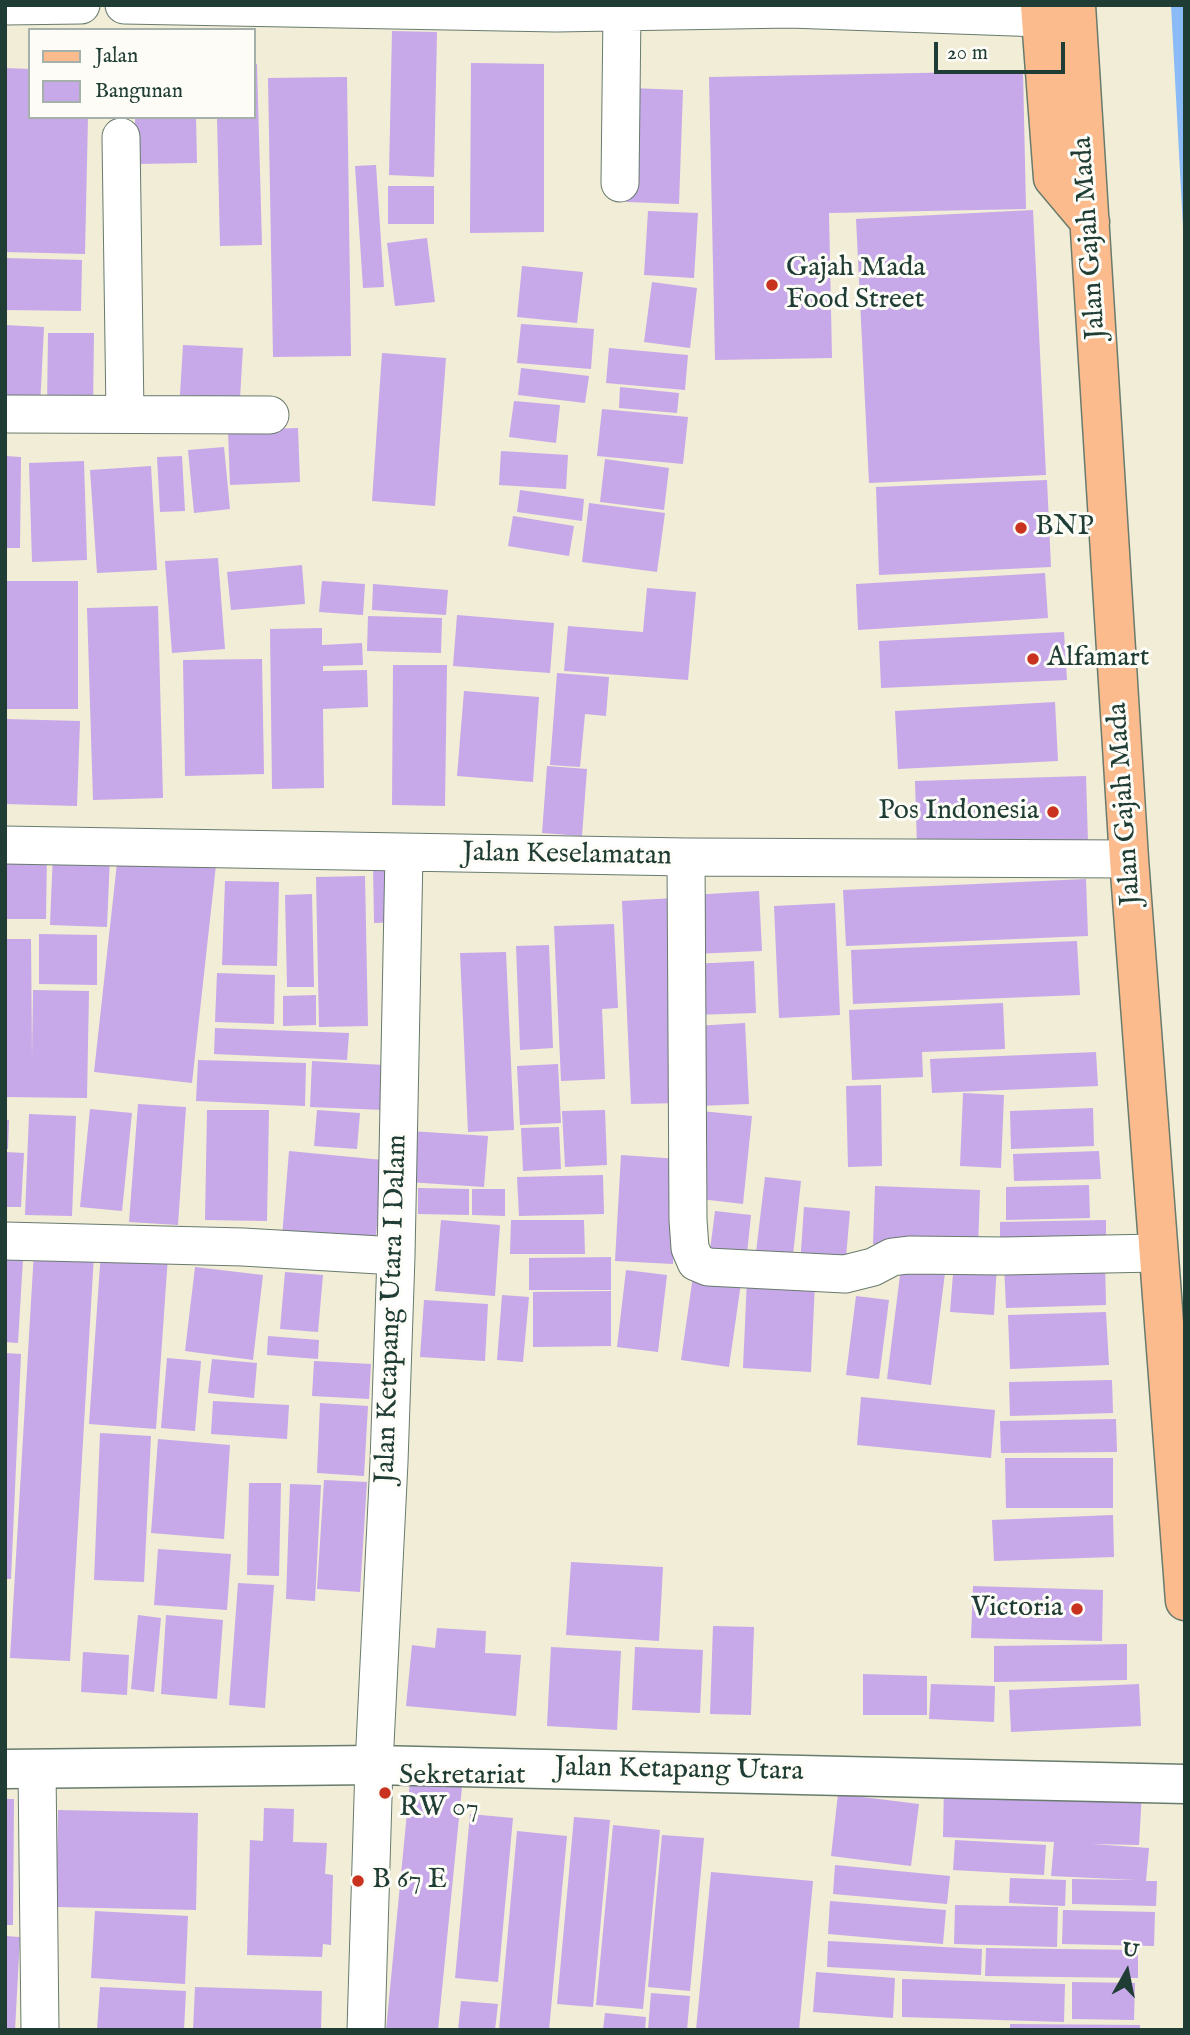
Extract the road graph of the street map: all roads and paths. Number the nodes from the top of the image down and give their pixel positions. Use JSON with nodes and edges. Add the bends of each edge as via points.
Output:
{"nodes":[{"id":1,"x":81,"y":5,"type":"edge"},
{"id":2,"x":124,"y":5,"type":"edge"},
{"id":3,"x":5,"y":6,"type":"edge"},
{"id":4,"x":790,"y":7,"type":"edge"},
{"id":5,"x":1053,"y":10,"type":"edge"},
{"id":6,"x":622,"y":12,"type":"junction"},
{"id":7,"x":121,"y":137,"type":"dead end"},
{"id":8,"x":620,"y":183,"type":"dead end"},
{"id":9,"x":5,"y":414,"type":"edge"},
{"id":10,"x":125,"y":414,"type":"junction"},
{"id":11,"x":270,"y":415,"type":"dead end"},
{"id":12,"x":5,"y":845,"type":"edge"},
{"id":13,"x":404,"y":854,"type":"junction"},
{"id":14,"x":686,"y":857,"type":"junction"},
{"id":15,"x":1129,"y":859,"type":"junction"},
{"id":16,"x":5,"y":1241,"type":"edge"},
{"id":17,"x":1157,"y":1253,"type":"junction"},
{"id":18,"x":396,"y":1256,"type":"junction"},
{"id":19,"x":1185,"y":1601,"type":"edge"},
{"id":20,"x":374,"y":1765,"type":"junction"},
{"id":21,"x":21,"y":1769,"type":"edge"},
{"id":22,"x":1185,"y":1784,"type":"edge"},
{"id":23,"x":40,"y":2030,"type":"edge"},
{"id":24,"x":366,"y":2030,"type":"edge"}],
"edges":[{"from":1,"to":3,"type":"street"},
{"from":2,"to":6,"type":"street"},
{"from":4,"to":5,"type":"street"},
{"from":4,"to":6,"type":"street"},
{"from":5,"to":15,"type":"main road","name":"Jalan Gajah Mada","via":[[1090,222]]},
{"from":6,"to":8,"type":"street"},
{"from":7,"to":10,"type":"street"},
{"from":9,"to":10,"type":"street"},
{"from":10,"to":11,"type":"street"},
{"from":12,"to":13,"type":"street","name":"Jalan Keselamatan"},
{"from":13,"to":14,"type":"street","name":"Jalan Keselamatan"},
{"from":13,"to":18,"type":"street","name":"Jalan Ketapang Utara I Dalam"},
{"from":14,"to":15,"type":"street","name":"Jalan Keselamatan"},
{"from":14,"to":17,"type":"street","via":[[688,1227],[696,1262],[708,1267],[845,1274],[909,1255]]},
{"from":15,"to":17,"type":"main road","name":"Jalan Gajah Mada"},
{"from":16,"to":18,"type":"street"},
{"from":17,"to":19,"type":"main road","name":"Jalan Gajah Mada"},
{"from":18,"to":20,"type":"street","name":"Jalan Ketapang Utara I Dalam"},
{"from":20,"to":21,"type":"street","name":"Jalan Ketapang Utara"},
{"from":20,"to":22,"type":"street","name":"Jalan Ketapang Utara"},
{"from":20,"to":24,"type":"street","name":"Jalan Ketapang Utara I Dalam"},
{"from":21,"to":23,"type":"street"}]}
